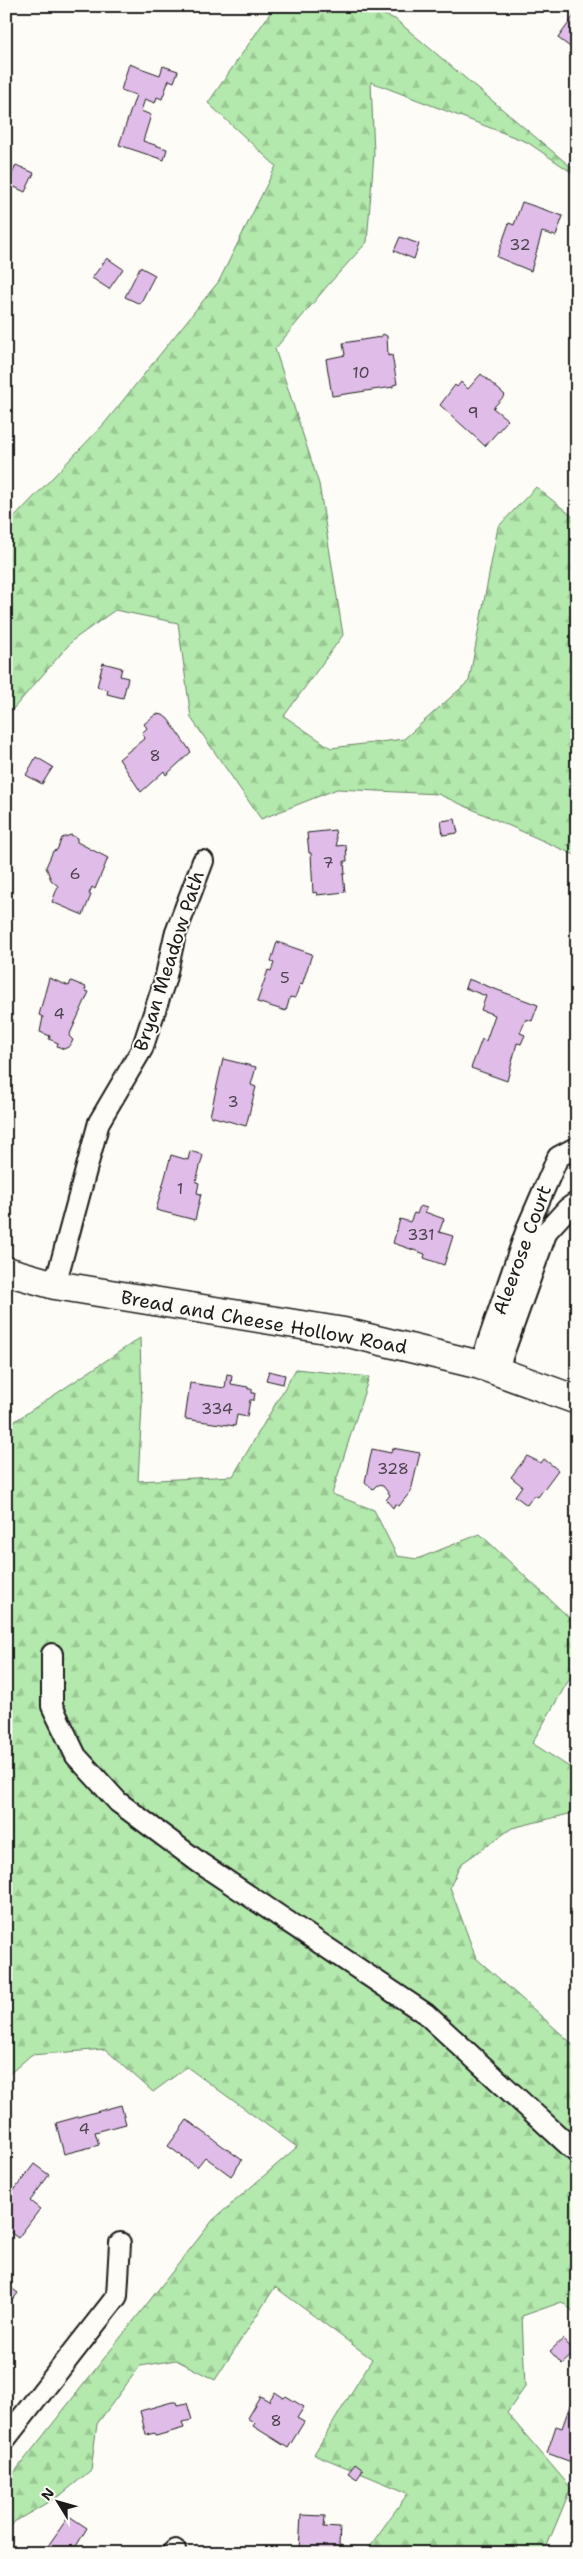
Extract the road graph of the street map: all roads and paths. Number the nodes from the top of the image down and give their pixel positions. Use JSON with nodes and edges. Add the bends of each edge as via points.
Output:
{"nodes":[{"id":1,"x":203,"y":861,"type":"dead end"},
{"id":2,"x":577,"y":1146,"type":"edge"},
{"id":3,"x":577,"y":1202,"type":"edge"},
{"id":4,"x":6,"y":1271,"type":"edge"},
{"id":5,"x":55,"y":1285,"type":"junction"},
{"id":6,"x":488,"y":1368,"type":"junction"},
{"id":7,"x":577,"y":1400,"type":"edge"},
{"id":8,"x":52,"y":1654,"type":"dead end"},
{"id":9,"x":577,"y":2153,"type":"edge"},
{"id":10,"x":120,"y":2243,"type":"dead end"},
{"id":11,"x":6,"y":2438,"type":"edge"}],
"edges":[{"from":1,"to":5,"type":"street","name":"Bryan Meadow Path","via":[[174,935],[165,980],[142,1050],[99,1122]]},
{"from":2,"to":6,"type":"street","name":"Aleerose Court","via":[[558,1157],[528,1226]]},
{"from":3,"to":6,"type":"street","via":[[547,1231]]},
{"from":4,"to":5,"type":"main road","name":"Bread and Cheese Hollow Road"},
{"from":5,"to":6,"type":"main road","name":"Bread and Cheese Hollow Road","via":[[344,1332]]},
{"from":6,"to":7,"type":"main road","name":"Bread and Cheese Hollow Road"},
{"from":8,"to":9,"type":"street","via":[[52,1706],[76,1756],[118,1802],[208,1868],[426,2014]]},
{"from":10,"to":11,"type":"street","via":[[117,2296]]}]}
